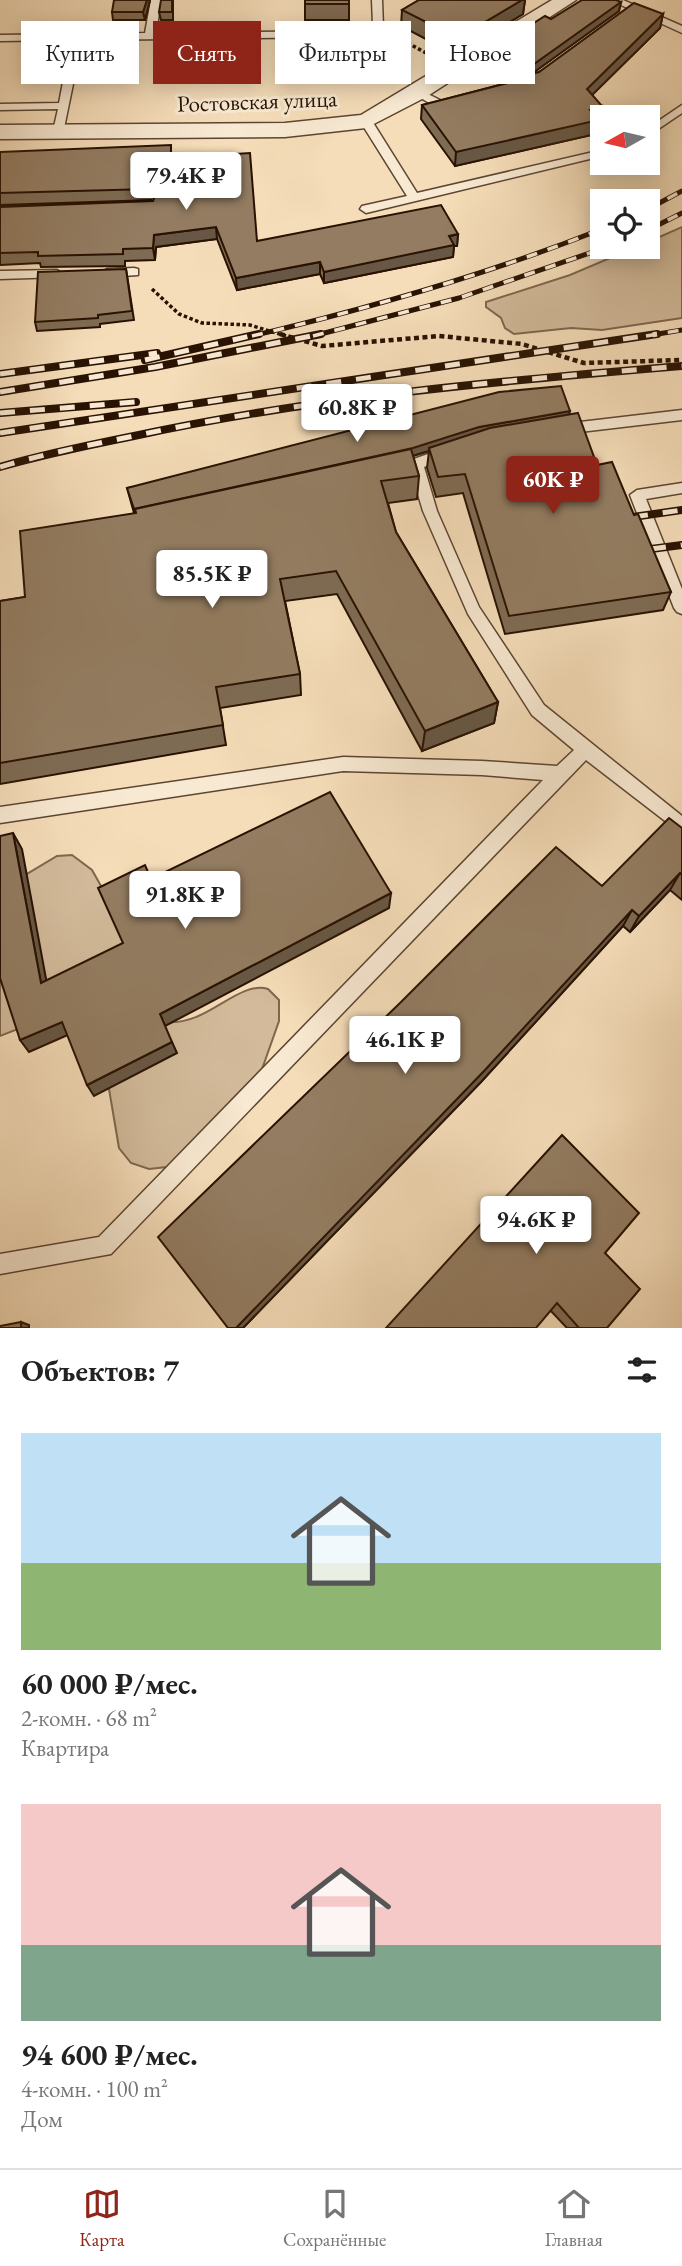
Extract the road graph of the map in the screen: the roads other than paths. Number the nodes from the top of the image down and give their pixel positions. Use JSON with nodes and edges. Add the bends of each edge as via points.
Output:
{"nodes":[{"id":1,"x":156,"y":0,"type":"edge"},
{"id":2,"x":377,"y":0,"type":"edge"},
{"id":3,"x":566,"y":0,"type":"edge"},
{"id":4,"x":615,"y":0,"type":"edge"},
{"id":5,"x":682,"y":30,"type":"edge"},
{"id":6,"x":139,"y":37,"type":"edge"},
{"id":7,"x":150,"y":37,"type":"junction"},
{"id":8,"x":0,"y":38,"type":"edge"},
{"id":9,"x":21,"y":38,"type":"edge"},
{"id":10,"x":68,"y":84,"type":"edge"},
{"id":11,"x":418,"y":92,"type":"junction"},
{"id":12,"x":466,"y":98,"type":"edge"},
{"id":13,"x":64,"y":106,"type":"junction"},
{"id":14,"x":0,"y":107,"type":"edge"},
{"id":15,"x":682,"y":108,"type":"edge"},
{"id":16,"x":366,"y":121,"type":"junction"},
{"id":17,"x":660,"y":124,"type":"edge"},
{"id":18,"x":59,"y":131,"type":"junction"},
{"id":19,"x":0,"y":132,"type":"edge"},
{"id":20,"x":590,"y":156,"type":"edge"},
{"id":21,"x":415,"y":199,"type":"junction"},
{"id":22,"x":366,"y":209,"type":"dead end"},
{"id":23,"x":134,"y":272,"type":"road end"},
{"id":24,"x":94,"y":273,"type":"edge"},
{"id":25,"x":67,"y":274,"type":"edge"},
{"id":26,"x":0,"y":275,"type":"edge"},
{"id":27,"x":682,"y":415,"type":"edge"},
{"id":28,"x":553,"y":430,"type":"edge"},
{"id":29,"x":468,"y":447,"type":"edge"},
{"id":30,"x":682,"y":488,"type":"edge"},
{"id":31,"x":682,"y":608,"type":"edge"},
{"id":32,"x":585,"y":750,"type":"junction"},
{"id":33,"x":560,"y":774,"type":"junction"},
{"id":34,"x":0,"y":815,"type":"edge"},
{"id":35,"x":682,"y":826,"type":"edge"},
{"id":36,"x":0,"y":1264,"type":"edge"}],
"edges":[{"from":1,"to":7,"type":"lane"},
{"from":2,"to":7,"type":"lane","via":[[378,27],[351,34]]},
{"from":3,"to":11,"type":"street","name":"Ростовская улица"},
{"from":4,"to":5,"type":"lane"},
{"from":6,"to":7,"type":"lane"},
{"from":8,"to":9,"type":"lane"},
{"from":10,"to":13,"type":"lane"},
{"from":11,"to":12,"type":"lane","via":[[440,105]]},
{"from":11,"to":16,"type":"street","name":"Ростовская улица"},
{"from":13,"to":14,"type":"lane"},
{"from":13,"to":18,"type":"lane"},
{"from":15,"to":17,"type":"lane"},
{"from":16,"to":18,"type":"street","name":"Ростовская улица","via":[[285,130]]},
{"from":16,"to":21,"type":"lane"},
{"from":18,"to":19,"type":"street","name":"Ростовская улица"},
{"from":20,"to":21,"type":"lane"},
{"from":21,"to":22,"type":"lane"},
{"from":23,"to":24,"type":"lane"},
{"from":25,"to":26,"type":"lane"},
{"from":27,"to":28,"type":"lane"},
{"from":29,"to":32,"type":"lane","via":[[410,466],[473,610],[538,710]]},
{"from":30,"to":31,"type":"lane","via":[[637,495]]},
{"from":32,"to":33,"type":"lane"},
{"from":32,"to":35,"type":"lane"},
{"from":33,"to":34,"type":"lane","via":[[344,764]]},
{"from":33,"to":36,"type":"lane","via":[[104,1247]]}]}
